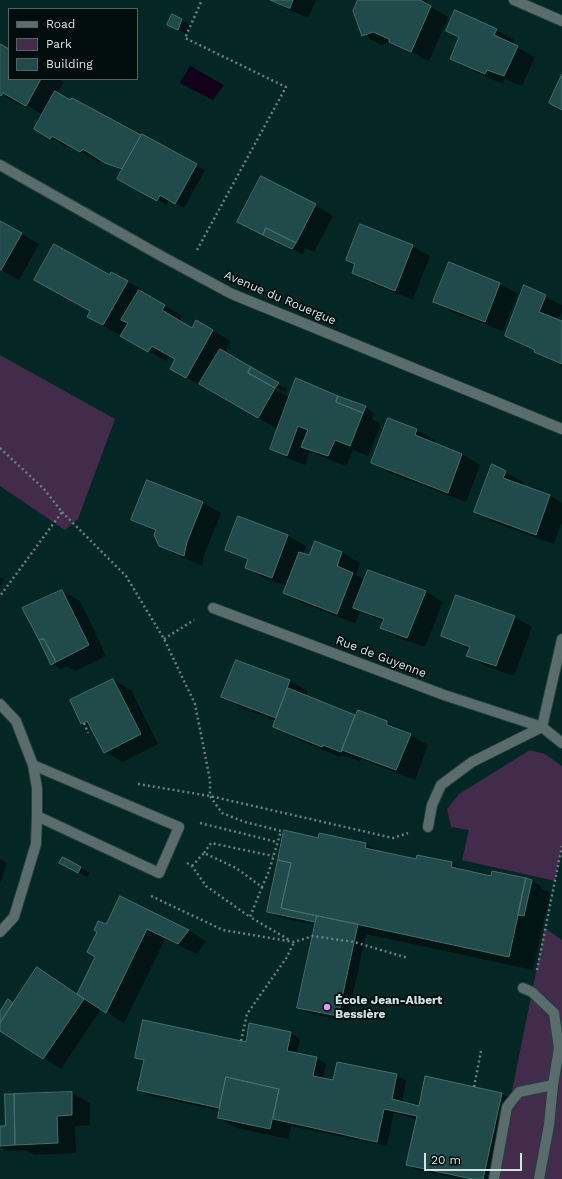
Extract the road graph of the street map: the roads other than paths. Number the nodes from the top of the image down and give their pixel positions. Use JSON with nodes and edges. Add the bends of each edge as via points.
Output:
{"nodes":[{"id":1,"x":514,"y":0,"type":"edge"},
{"id":2,"x":562,"y":21,"type":"edge"},
{"id":3,"x":0,"y":165,"type":"edge"},
{"id":4,"x":562,"y":429,"type":"edge"},
{"id":5,"x":213,"y":608,"type":"road end"},
{"id":6,"x":562,"y":639,"type":"edge"},
{"id":7,"x":0,"y":704,"type":"edge"},
{"id":8,"x":542,"y":727,"type":"junction"},
{"id":9,"x":562,"y":743,"type":"edge"},
{"id":10,"x":33,"y":765,"type":"junction"},
{"id":11,"x":37,"y":816,"type":"junction"},
{"id":12,"x":428,"y":827,"type":"road end"},
{"id":13,"x":0,"y":932,"type":"edge"},
{"id":14,"x":528,"y":990,"type":"road end"},
{"id":15,"x":553,"y":1085,"type":"junction"},
{"id":16,"x":494,"y":1179,"type":"edge"},
{"id":17,"x":538,"y":1179,"type":"edge"}],
"edges":[{"from":1,"to":2,"type":"street"},
{"from":3,"to":4,"type":"street","name":"Avenue du Rouergue","via":[[232,294]]},
{"from":5,"to":8,"type":"street","name":"Rue de Guyenne","via":[[444,695]]},
{"from":6,"to":8,"type":"street"},
{"from":7,"to":10,"type":"street","via":[[16,720]]},
{"from":8,"to":9,"type":"street"},
{"from":8,"to":12,"type":"street","via":[[472,762],[441,785],[432,805]]},
{"from":10,"to":11,"type":"street"},
{"from":10,"to":11,"type":"street","via":[[179,827],[159,873]]},
{"from":11,"to":13,"type":"street","via":[[36,844],[14,917]]},
{"from":14,"to":15,"type":"street","via":[[554,1013],[559,1048]]},
{"from":15,"to":16,"type":"street","via":[[519,1092],[507,1107]]},
{"from":15,"to":17,"type":"street","via":[[550,1119]]}]}
